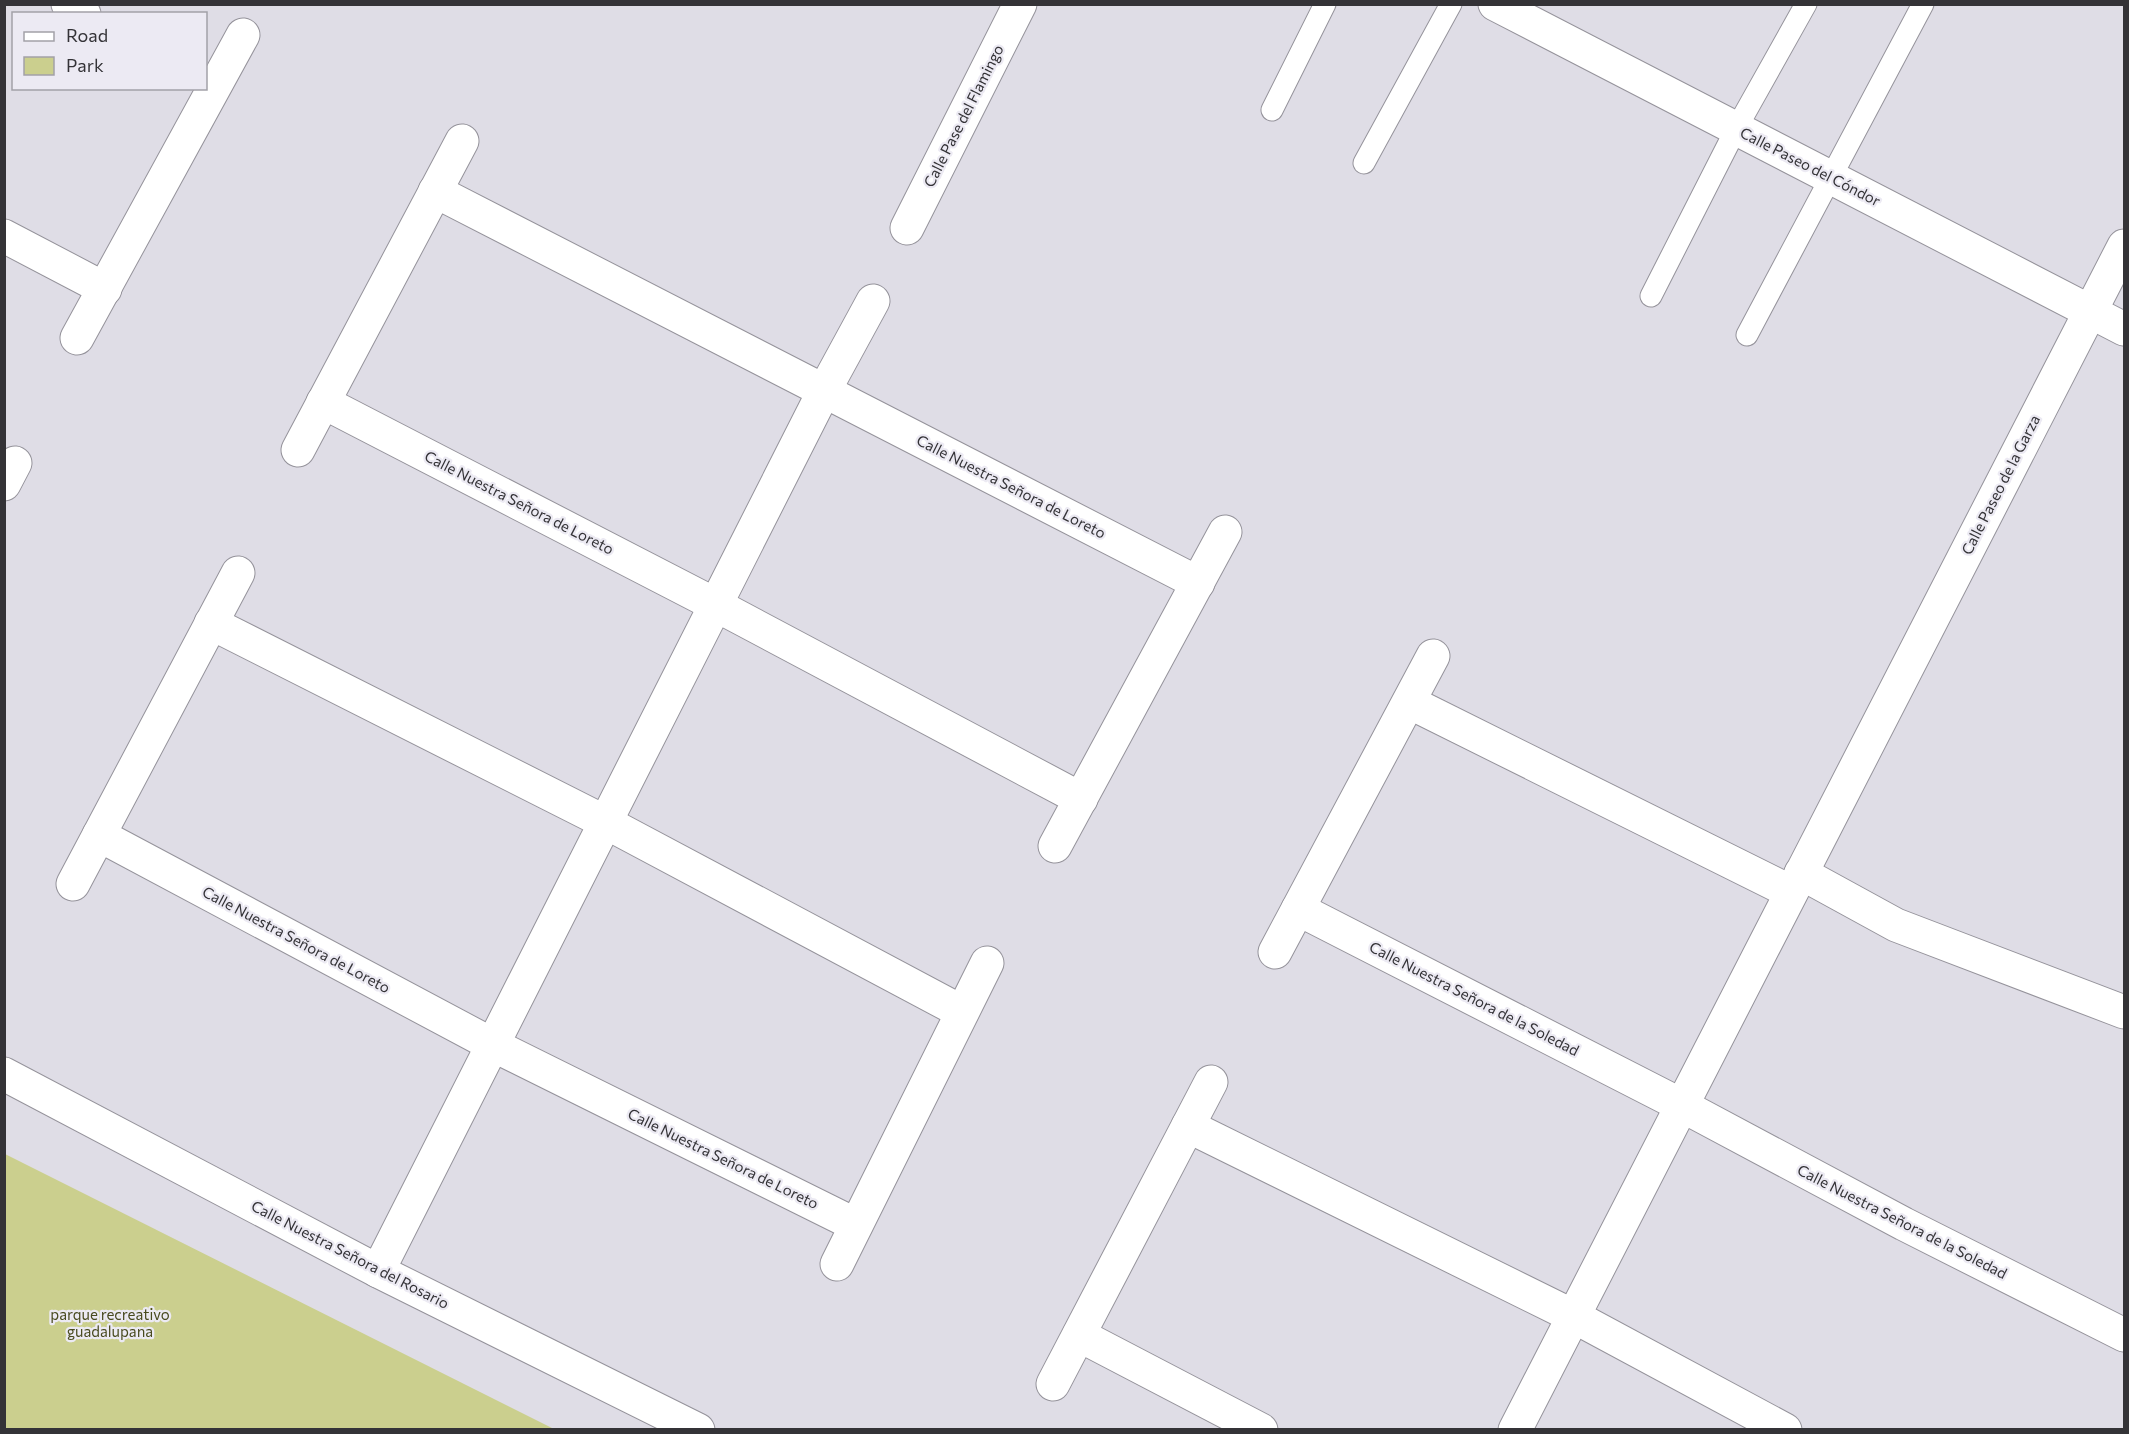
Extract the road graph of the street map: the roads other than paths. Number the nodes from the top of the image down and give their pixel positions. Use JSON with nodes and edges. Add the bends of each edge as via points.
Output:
{"nodes":[{"id":1,"x":68,"y":4,"type":"edge"},
{"id":2,"x":1020,"y":4,"type":"edge"},
{"id":3,"x":1325,"y":4,"type":"edge"},
{"id":4,"x":1451,"y":4,"type":"edge"},
{"id":5,"x":1495,"y":4,"type":"edge"},
{"id":6,"x":1806,"y":4,"type":"edge"},
{"id":7,"x":1923,"y":4,"type":"edge"},
{"id":8,"x":81,"y":12,"type":"edge"},
{"id":9,"x":243,"y":35,"type":"dead end"},
{"id":10,"x":210,"y":84,"type":"edge"},
{"id":11,"x":207,"y":90,"type":"edge"},
{"id":12,"x":1272,"y":110,"type":"dead end"},
{"id":13,"x":1736,"y":129,"type":"junction"},
{"id":14,"x":462,"y":141,"type":"dead end"},
{"id":15,"x":1364,"y":163,"type":"dead end"},
{"id":16,"x":1831,"y":178,"type":"junction"},
{"id":17,"x":435,"y":191,"type":"junction"},
{"id":18,"x":907,"y":228,"type":"dead end"},
{"id":19,"x":4,"y":236,"type":"edge"},
{"id":20,"x":2124,"y":246,"type":"edge"},
{"id":21,"x":105,"y":289,"type":"junction"},
{"id":22,"x":1651,"y":296,"type":"dead end"},
{"id":23,"x":873,"y":301,"type":"dead end"},
{"id":24,"x":2091,"y":312,"type":"junction"},
{"id":25,"x":2124,"y":329,"type":"edge"},
{"id":26,"x":1747,"y":335,"type":"dead end"},
{"id":27,"x":78,"y":338,"type":"dead end"},
{"id":28,"x":824,"y":391,"type":"junction"},
{"id":29,"x":323,"y":402,"type":"junction"},
{"id":30,"x":298,"y":450,"type":"dead end"},
{"id":31,"x":1225,"y":532,"type":"dead end"},
{"id":32,"x":238,"y":573,"type":"dead end"},
{"id":33,"x":1198,"y":583,"type":"junction"},
{"id":34,"x":716,"y":605,"type":"junction"},
{"id":35,"x":211,"y":623,"type":"junction"},
{"id":36,"x":1433,"y":656,"type":"dead end"},
{"id":37,"x":1409,"y":702,"type":"junction"},
{"id":38,"x":1081,"y":799,"type":"junction"},
{"id":39,"x":605,"y":822,"type":"junction"},
{"id":40,"x":99,"y":835,"type":"junction"},
{"id":41,"x":1055,"y":846,"type":"dead end"},
{"id":42,"x":1796,"y":882,"type":"junction"},
{"id":43,"x":73,"y":884,"type":"dead end"},
{"id":44,"x":1298,"y":909,"type":"junction"},
{"id":45,"x":1275,"y":952,"type":"dead end"},
{"id":46,"x":987,"y":963,"type":"dead end"},
{"id":47,"x":962,"y":1012,"type":"junction"},
{"id":48,"x":2124,"y":1012,"type":"edge"},
{"id":49,"x":493,"y":1045,"type":"junction"},
{"id":50,"x":4,"y":1074,"type":"edge"},
{"id":51,"x":1211,"y":1082,"type":"dead end"},
{"id":52,"x":1681,"y":1106,"type":"junction"},
{"id":53,"x":1188,"y":1126,"type":"junction"},
{"id":54,"x":856,"y":1226,"type":"junction"},
{"id":55,"x":837,"y":1264,"type":"dead end"},
{"id":56,"x":378,"y":1271,"type":"junction"},
{"id":57,"x":1573,"y":1316,"type":"junction"},
{"id":58,"x":1078,"y":1335,"type":"junction"},
{"id":59,"x":2124,"y":1335,"type":"edge"},
{"id":60,"x":1053,"y":1384,"type":"dead end"},
{"id":61,"x":698,"y":1430,"type":"edge"},
{"id":62,"x":1261,"y":1430,"type":"edge"},
{"id":63,"x":1515,"y":1430,"type":"edge"},
{"id":64,"x":1785,"y":1430,"type":"edge"}],
"edges":[{"from":1,"to":8,"type":"street"},
{"from":2,"to":18,"type":"street","name":"Calle Pase del Flamingo"},
{"from":3,"to":12,"type":"lane"},
{"from":4,"to":15,"type":"lane"},
{"from":5,"to":13,"type":"street","name":"Calle Paseo del Cóndor"},
{"from":6,"to":13,"type":"lane"},
{"from":7,"to":16,"type":"lane"},
{"from":9,"to":10,"type":"street"},
{"from":11,"to":21,"type":"street"},
{"from":13,"to":16,"type":"street","name":"Calle Paseo del Cóndor"},
{"from":13,"to":22,"type":"lane"},
{"from":14,"to":17,"type":"street"},
{"from":16,"to":24,"type":"street","name":"Calle Paseo del Cóndor"},
{"from":16,"to":26,"type":"lane"},
{"from":17,"to":28,"type":"street","name":"Calle Nuestra Señora de Loreto"},
{"from":17,"to":29,"type":"street"},
{"from":19,"to":21,"type":"street"},
{"from":20,"to":24,"type":"street","name":"Calle Paseo de la Garza"},
{"from":21,"to":27,"type":"street"},
{"from":23,"to":28,"type":"street"},
{"from":24,"to":25,"type":"street","name":"Calle Paseo del Cóndor"},
{"from":24,"to":42,"type":"street","name":"Calle Paseo de la Garza"},
{"from":28,"to":33,"type":"street","name":"Calle Nuestra Señora de Loreto"},
{"from":28,"to":34,"type":"street"},
{"from":29,"to":30,"type":"street"},
{"from":29,"to":34,"type":"street","name":"Calle Nuestra Señora de Loreto"},
{"from":31,"to":33,"type":"street"},
{"from":32,"to":35,"type":"street"},
{"from":33,"to":38,"type":"street"},
{"from":34,"to":38,"type":"street","name":"Calle Nuestra Señora de Loreto"},
{"from":34,"to":39,"type":"street"},
{"from":35,"to":39,"type":"street"},
{"from":35,"to":40,"type":"street"},
{"from":36,"to":37,"type":"street"},
{"from":37,"to":42,"type":"street"},
{"from":37,"to":44,"type":"street"},
{"from":38,"to":41,"type":"street"},
{"from":39,"to":47,"type":"street"},
{"from":39,"to":49,"type":"street"},
{"from":40,"to":43,"type":"street"},
{"from":40,"to":49,"type":"street","name":"Calle Nuestra Señora de Loreto"},
{"from":42,"to":48,"type":"street","via":[[1896,925]]},
{"from":42,"to":52,"type":"street"},
{"from":44,"to":45,"type":"street"},
{"from":44,"to":52,"type":"street","name":"Calle Nuestra Señora de la Soledad"},
{"from":46,"to":47,"type":"street"},
{"from":47,"to":54,"type":"street"},
{"from":49,"to":54,"type":"street","name":"Calle Nuestra Señora de Loreto"},
{"from":49,"to":56,"type":"street"},
{"from":50,"to":56,"type":"street","name":"Calle Nuestra Señora del Rosario"},
{"from":51,"to":53,"type":"street"},
{"from":52,"to":57,"type":"street"},
{"from":52,"to":59,"type":"street","name":"Calle Nuestra Señora de la Soledad"},
{"from":53,"to":57,"type":"street"},
{"from":53,"to":58,"type":"street"},
{"from":54,"to":55,"type":"street"},
{"from":56,"to":61,"type":"street","name":"Calle Nuestra Señora del Rosario"},
{"from":57,"to":63,"type":"street"},
{"from":57,"to":64,"type":"street"},
{"from":58,"to":60,"type":"street"},
{"from":58,"to":62,"type":"street"}]}
